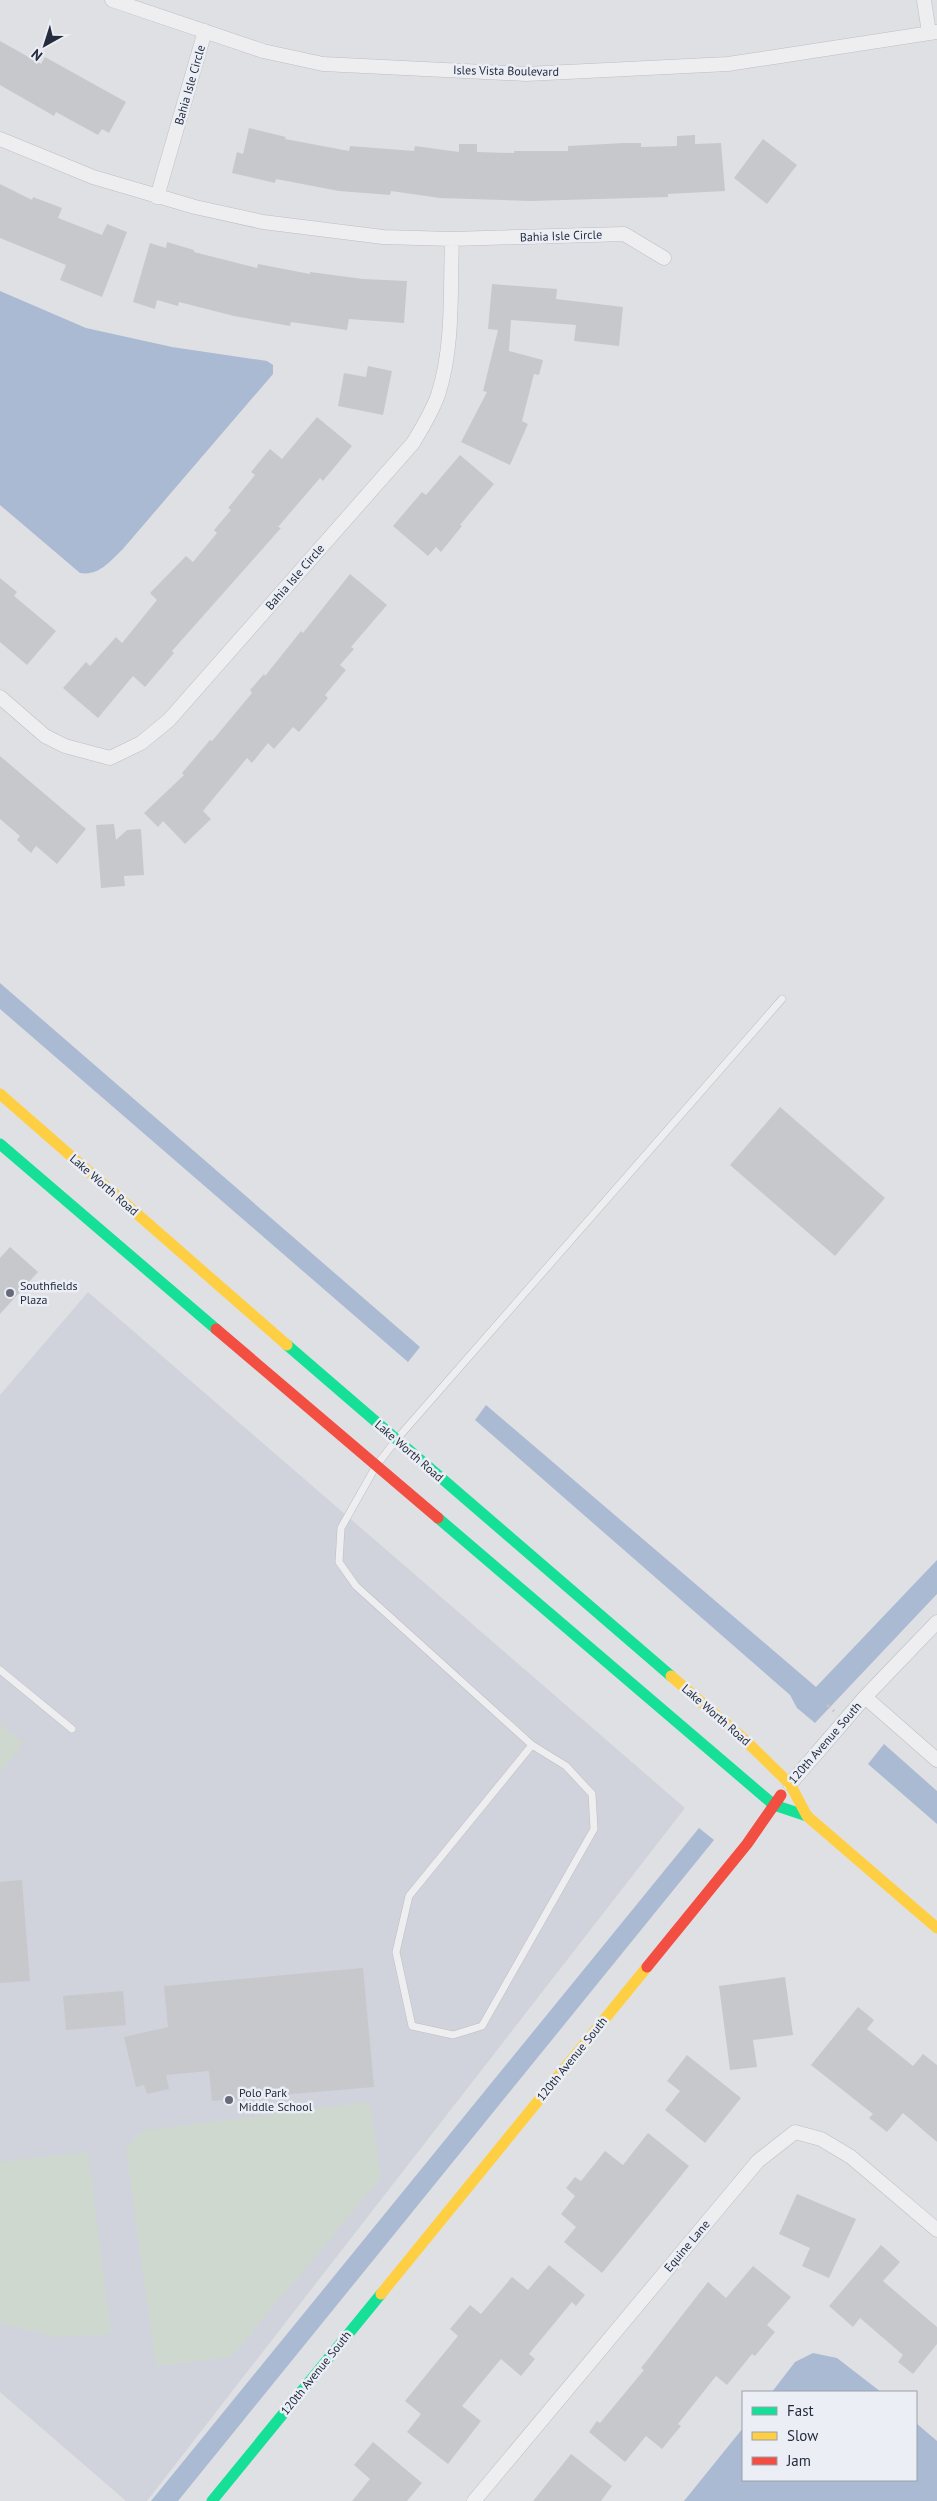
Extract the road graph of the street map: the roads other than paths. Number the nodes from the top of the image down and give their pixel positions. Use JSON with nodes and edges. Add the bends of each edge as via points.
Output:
{"nodes":[{"id":1,"x":112,"y":0,"type":"edge"},
{"id":2,"x":924,"y":0,"type":"edge"},
{"id":3,"x":205,"y":31,"type":"junction"},
{"id":4,"x":933,"y":32,"type":"edge"},
{"id":5,"x":0,"y":139,"type":"edge"},
{"id":6,"x":157,"y":196,"type":"junction"},
{"id":7,"x":452,"y":239,"type":"junction"},
{"id":8,"x":664,"y":258,"type":"dead end"},
{"id":9,"x":0,"y":697,"type":"edge"},
{"id":10,"x":782,"y":998,"type":"dead end"},
{"id":11,"x":0,"y":1094,"type":"edge"},
{"id":12,"x":0,"y":1144,"type":"edge"},
{"id":13,"x":396,"y":1440,"type":"junction"},
{"id":14,"x":376,"y":1466,"type":"junction"},
{"id":15,"x":937,"y":1622,"type":"edge"},
{"id":16,"x":0,"y":1670,"type":"edge"},
{"id":17,"x":865,"y":1697,"type":"junction"},
{"id":18,"x":72,"y":1729,"type":"dead end"},
{"id":19,"x":532,"y":1745,"type":"junction"},
{"id":20,"x":937,"y":1760,"type":"edge"},
{"id":21,"x":790,"y":1784,"type":"junction"},
{"id":22,"x":774,"y":1805,"type":"junction"},
{"id":23,"x":807,"y":1816,"type":"junction"},
{"id":24,"x":937,"y":1928,"type":"edge"},
{"id":25,"x":937,"y":2230,"type":"edge"},
{"id":26,"x":212,"y":2501,"type":"edge"},
{"id":27,"x":474,"y":2501,"type":"edge"}],
"edges":[{"from":1,"to":3,"type":"street","name":"Isles Vista Boulevard"},
{"from":2,"to":4,"type":"street"},
{"from":3,"to":4,"type":"street","name":"Isles Vista Boulevard","via":[[263,51],[323,64],[526,74],[728,64]]},
{"from":3,"to":6,"type":"street","name":"Bahia Isle Circle"},
{"from":5,"to":6,"type":"street","name":"Bahia Isle Circle","via":[[85,174]]},
{"from":6,"to":7,"type":"street","name":"Bahia Isle Circle","via":[[262,222],[382,237]]},
{"from":7,"to":8,"type":"street","name":"Bahia Isle Circle","via":[[624,234]]},
{"from":7,"to":9,"type":"street","name":"Bahia Isle Circle","via":[[446,364],[438,396],[427,420],[413,443],[164,725],[141,743],[110,758],[65,746],[46,736]]},
{"from":10,"to":13,"type":"lane"},
{"from":11,"to":13,"type":"street","name":"Lake Worth Road"},
{"from":12,"to":14,"type":"street","name":"Lake Worth Road"},
{"from":13,"to":14,"type":"lane"},
{"from":13,"to":21,"type":"street","name":"Lake Worth Road","via":[[747,1742]]},
{"from":14,"to":19,"type":"lane","via":[[340,1528],[339,1562],[356,1586]]},
{"from":14,"to":22,"type":"street","name":"Lake Worth Road"},
{"from":15,"to":17,"type":"street","name":"120th Avenue South"},
{"from":16,"to":18,"type":"lane"},
{"from":17,"to":20,"type":"street"},
{"from":17,"to":21,"type":"street","name":"120th Avenue South"},
{"from":19,"to":19,"type":"lane","via":[[409,1896],[396,1952],[412,2026],[453,2035],[482,2026],[594,1829],[592,1794],[566,1766]]},
{"from":21,"to":22,"type":"street","name":"120th Avenue South"},
{"from":21,"to":23,"type":"street","name":"Lake Worth Road"},
{"from":22,"to":23,"type":"street","name":"Lake Worth Road"},
{"from":22,"to":26,"type":"street","name":"120th Avenue South","via":[[740,1852]]},
{"from":23,"to":24,"type":"street","name":"Lake Worth Road"},
{"from":25,"to":27,"type":"street","name":"Equine Lane","via":[[851,2157],[821,2139],[795,2132],[758,2161]]}]}
